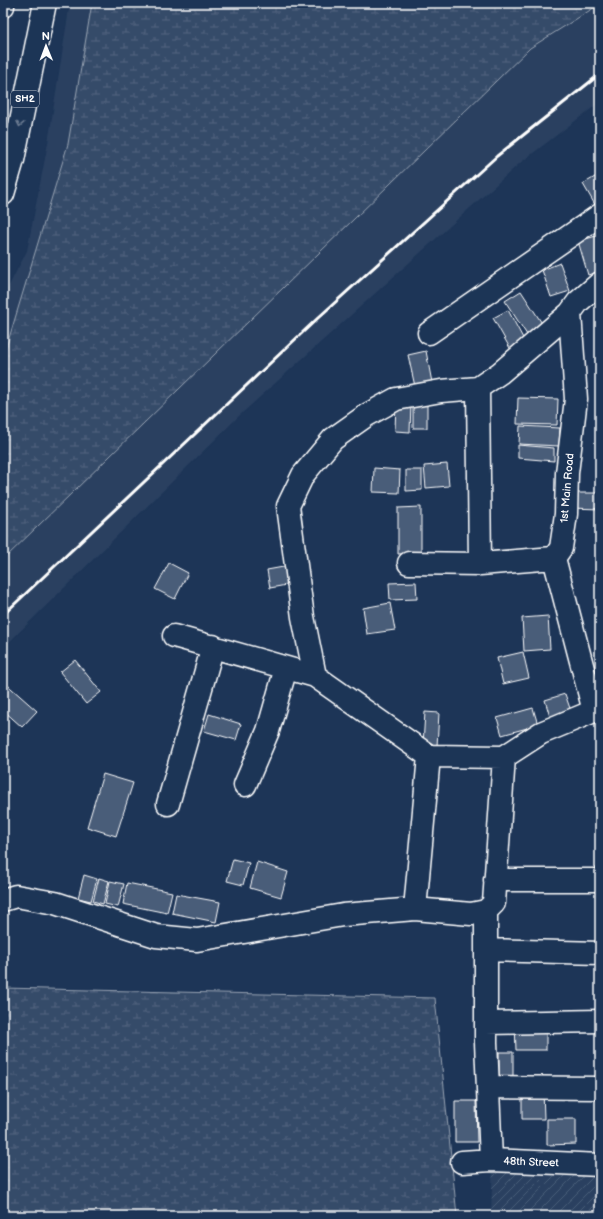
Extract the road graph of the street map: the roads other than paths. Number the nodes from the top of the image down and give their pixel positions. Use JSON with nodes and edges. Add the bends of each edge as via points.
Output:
{"nodes":[{"id":1,"x":3,"y":3,"type":"edge"},
{"id":2,"x":45,"y":3,"type":"edge"},
{"id":3,"x":3,"y":6,"type":"edge"},
{"id":4,"x":3,"y":194,"type":"edge"},
{"id":5,"x":600,"y":215,"type":"edge"},
{"id":6,"x":600,"y":283,"type":"edge"},
{"id":7,"x":570,"y":313,"type":"junction"},
{"id":8,"x":429,"y":333,"type":"dead end"},
{"id":9,"x":478,"y":388,"type":"junction"},
{"id":10,"x":554,"y":558,"type":"junction"},
{"id":11,"x":409,"y":563,"type":"dead end"},
{"id":12,"x":480,"y":564,"type":"junction"},
{"id":13,"x":174,"y":636,"type":"dead end"},
{"id":14,"x":212,"y":646,"type":"junction"},
{"id":15,"x":286,"y":668,"type":"junction"},
{"id":16,"x":315,"y":676,"type":"junction"},
{"id":17,"x":597,"y":707,"type":"edge"},
{"id":18,"x":429,"y":756,"type":"junction"},
{"id":19,"x":504,"y":757,"type":"junction"},
{"id":20,"x":245,"y":785,"type":"dead end"},
{"id":21,"x":168,"y":804,"type":"dead end"},
{"id":22,"x":495,"y":880,"type":"junction"},
{"id":23,"x":600,"y":880,"type":"edge"},
{"id":24,"x":3,"y":900,"type":"edge"},
{"id":25,"x":415,"y":910,"type":"junction"},
{"id":26,"x":486,"y":911,"type":"junction"},
{"id":27,"x":486,"y":950,"type":"junction"},
{"id":28,"x":600,"y":953,"type":"edge"},
{"id":29,"x":600,"y":1021,"type":"edge"},
{"id":30,"x":486,"y":1023,"type":"junction"},
{"id":31,"x":488,"y":1087,"type":"junction"},
{"id":32,"x":600,"y":1088,"type":"edge"},
{"id":33,"x":491,"y":1160,"type":"junction"},
{"id":34,"x":462,"y":1162,"type":"dead end"},
{"id":35,"x":600,"y":1165,"type":"edge"}],
"edges":[{"from":1,"to":3,"type":"street"},
{"from":2,"to":4,"type":"street","number":"SH2","one_way":true,"via":[[13,160]]},
{"from":5,"to":8,"type":"street"},
{"from":6,"to":7,"type":"street","via":[[578,302]]},
{"from":7,"to":9,"type":"street","via":[[500,373]]},
{"from":7,"to":10,"type":"street","name":"1st Main Road","via":[[576,399],[567,473],[566,514],[561,548]]},
{"from":9,"to":12,"type":"street"},
{"from":9,"to":16,"type":"street","via":[[396,399],[367,415],[333,439],[303,475],[288,506],[303,617]]},
{"from":10,"to":12,"type":"street"},
{"from":10,"to":17,"type":"street"},
{"from":11,"to":12,"type":"street"},
{"from":13,"to":14,"type":"street"},
{"from":14,"to":15,"type":"street"},
{"from":14,"to":21,"type":"street"},
{"from":15,"to":16,"type":"street"},
{"from":15,"to":20,"type":"street","via":[[268,731]]},
{"from":16,"to":18,"type":"street"},
{"from":17,"to":19,"type":"street","via":[[541,733]]},
{"from":18,"to":19,"type":"street"},
{"from":18,"to":25,"type":"street"},
{"from":19,"to":22,"type":"street"},
{"from":22,"to":23,"type":"street"},
{"from":22,"to":26,"type":"street","via":[[494,903]]},
{"from":24,"to":25,"type":"street","via":[[16,896],[55,903],[156,936],[197,940],[343,915]]},
{"from":25,"to":26,"type":"street","via":[[471,914]]},
{"from":26,"to":27,"type":"street"},
{"from":27,"to":28,"type":"street"},
{"from":27,"to":30,"type":"street"},
{"from":29,"to":30,"type":"street"},
{"from":30,"to":31,"type":"street"},
{"from":31,"to":32,"type":"street"},
{"from":31,"to":33,"type":"street"},
{"from":33,"to":34,"type":"street","name":"48th Street"},
{"from":33,"to":35,"type":"street","name":"48th Street"}]}
